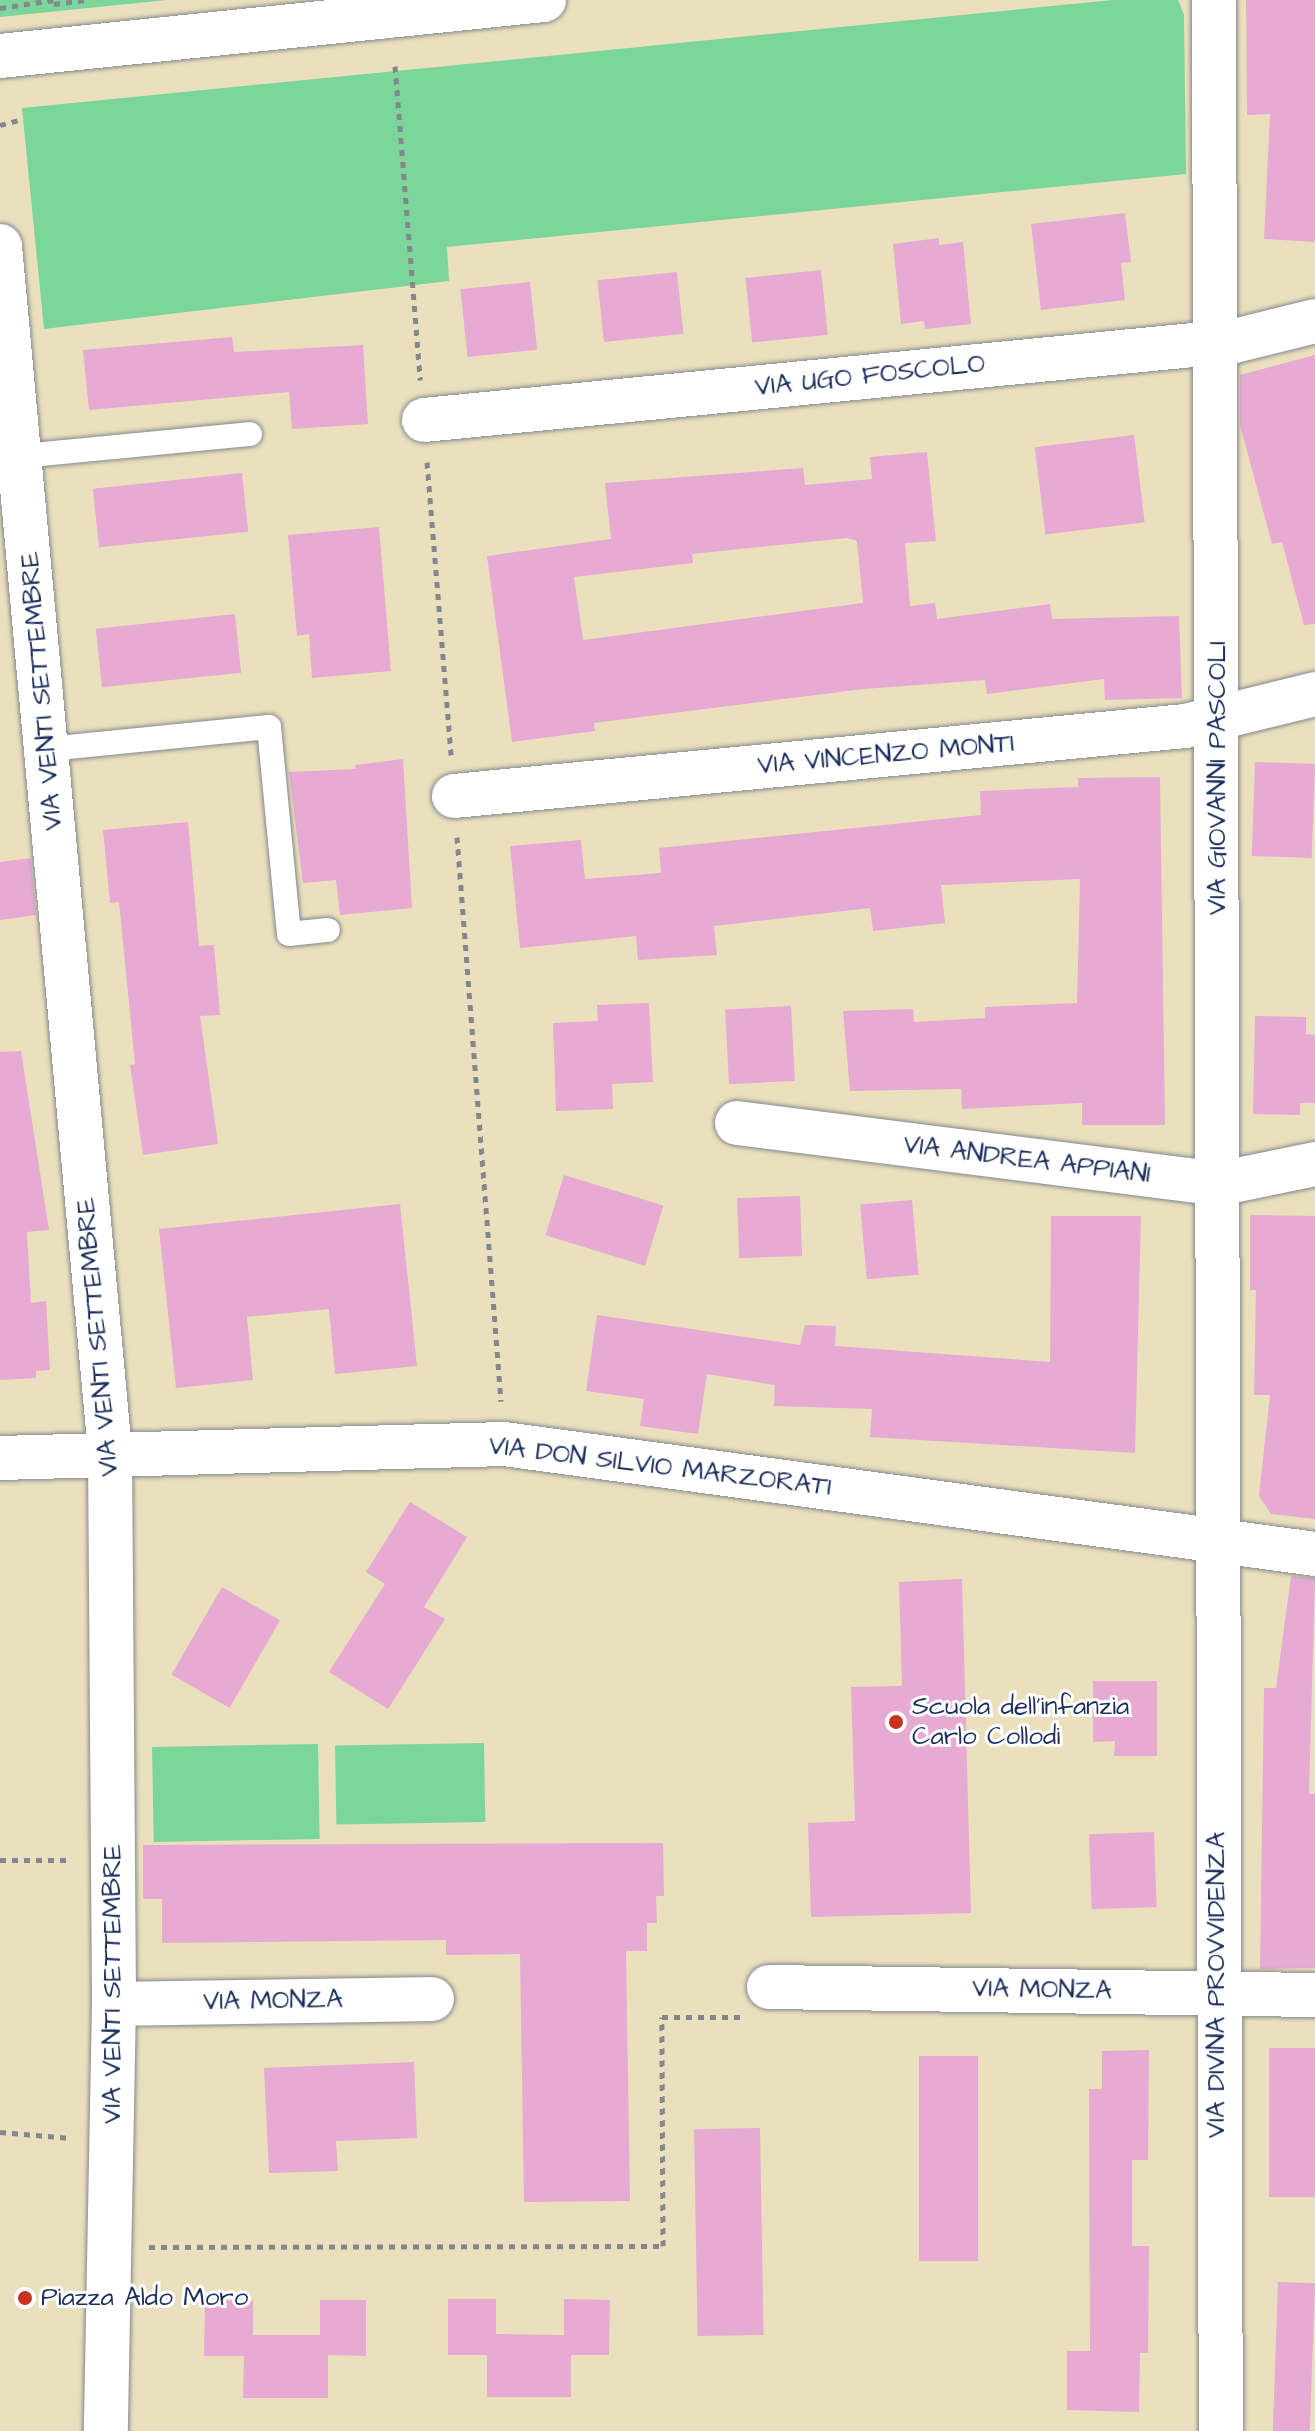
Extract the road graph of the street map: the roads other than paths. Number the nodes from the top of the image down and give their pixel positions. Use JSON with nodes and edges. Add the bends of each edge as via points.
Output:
{"nodes":[{"id":1,"x":544,"y":0,"type":"edge"},
{"id":2,"x":1211,"y":6,"type":"edge"},
{"id":3,"x":0,"y":56,"type":"edge"},
{"id":4,"x":0,"y":246,"type":"edge"},
{"id":5,"x":1315,"y":321,"type":"edge"},
{"id":6,"x":1214,"y":342,"type":"junction"},
{"id":7,"x":424,"y":420,"type":"dead end"},
{"id":8,"x":250,"y":434,"type":"dead end"},
{"id":9,"x":22,"y":456,"type":"junction"},
{"id":10,"x":14,"y":529,"type":"edge"},
{"id":11,"x":1315,"y":694,"type":"edge"},
{"id":12,"x":1218,"y":721,"type":"junction"},
{"id":13,"x":48,"y":749,"type":"junction"},
{"id":14,"x":454,"y":796,"type":"dead end"},
{"id":15,"x":328,"y":930,"type":"dead end"},
{"id":16,"x":737,"y":1123,"type":"dead end"},
{"id":17,"x":1315,"y":1164,"type":"edge"},
{"id":18,"x":1218,"y":1184,"type":"junction"},
{"id":19,"x":110,"y":1453,"type":"junction"},
{"id":20,"x":0,"y":1458,"type":"edge"},
{"id":21,"x":1216,"y":1540,"type":"junction"},
{"id":22,"x":1315,"y":1554,"type":"edge"},
{"id":23,"x":769,"y":1987,"type":"road end"},
{"id":24,"x":1217,"y":1992,"type":"junction"},
{"id":25,"x":1315,"y":1995,"type":"edge"},
{"id":26,"x":432,"y":1999,"type":"dead end"},
{"id":27,"x":114,"y":2004,"type":"junction"},
{"id":28,"x":106,"y":2431,"type":"edge"},
{"id":29,"x":1221,"y":2431,"type":"edge"}],
"edges":[{"from":1,"to":3,"type":"street"},
{"from":2,"to":6,"type":"street","name":"VIA GIOVANNI PASCOLI"},
{"from":4,"to":9,"type":"street","name":"VIA VENTI SETTEMBRE"},
{"from":5,"to":6,"type":"street","name":"VIA UGO FOSCOLO"},
{"from":6,"to":7,"type":"street","name":"VIA UGO FOSCOLO"},
{"from":6,"to":12,"type":"street","name":"VIA GIOVANNI PASCOLI"},
{"from":8,"to":9,"type":"lane"},
{"from":9,"to":10,"type":"street","name":"VIA VENTI SETTEMBRE"},
{"from":10,"to":13,"type":"street","name":"VIA VENTI SETTEMBRE"},
{"from":11,"to":12,"type":"street","name":"VIA VINCENZO MONTI"},
{"from":12,"to":14,"type":"street","name":"VIA VINCENZO MONTI"},
{"from":12,"to":18,"type":"street","name":"VIA GIOVANNI PASCOLI"},
{"from":13,"to":15,"type":"lane","via":[[269,727],[289,934]]},
{"from":13,"to":19,"type":"street","name":"VIA VENTI SETTEMBRE"},
{"from":16,"to":18,"type":"street","name":"VIA ANDREA APPIANI"},
{"from":17,"to":18,"type":"street","name":"VIA ANDREA APPIANI"},
{"from":18,"to":21,"type":"street","name":"VIA GIOVANNI PASCOLI"},
{"from":19,"to":20,"type":"street","name":"VIA DON SILVIO MARZORATI"},
{"from":19,"to":21,"type":"street","name":"VIA DON SILVIO MARZORATI","via":[[504,1444]]},
{"from":19,"to":27,"type":"street","name":"VIA VENTI SETTEMBRE"},
{"from":21,"to":22,"type":"street","name":"VIA DON SILVIO MARZORATI"},
{"from":21,"to":24,"type":"street","name":"VIA DIVINA PROVVIDENZA"},
{"from":23,"to":24,"type":"street","name":"VIA MONZA"},
{"from":24,"to":25,"type":"street","name":"VIA MONZA"},
{"from":24,"to":29,"type":"street","name":"VIA DIVINA PROVVIDENZA"},
{"from":26,"to":27,"type":"street","name":"VIA MONZA"},
{"from":27,"to":28,"type":"street","name":"VIA VENTI SETTEMBRE"}]}
